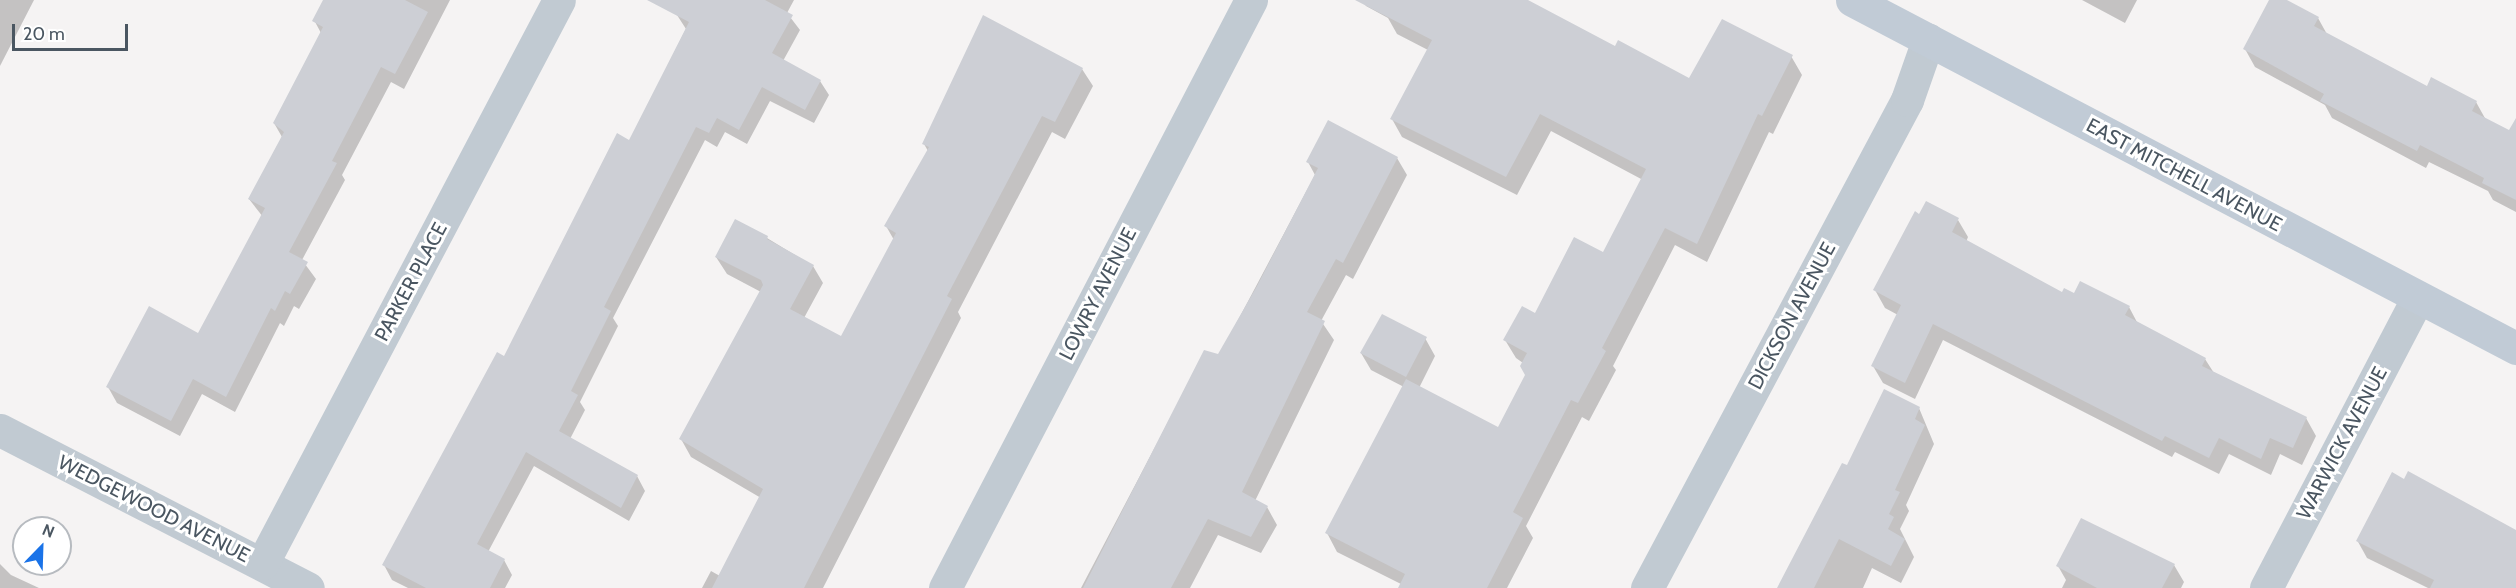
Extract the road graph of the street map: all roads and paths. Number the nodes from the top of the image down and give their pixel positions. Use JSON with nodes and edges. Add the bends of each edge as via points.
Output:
{"nodes":[{"id":1,"x":560,"y":0,"type":"edge"},
{"id":2,"x":1251,"y":0,"type":"edge"},
{"id":3,"x":1852,"y":0,"type":"edge"},
{"id":4,"x":1928,"y":40,"type":"junction"},
{"id":5,"x":2418,"y":297,"type":"junction"},
{"id":6,"x":2516,"y":348,"type":"edge"},
{"id":7,"x":0,"y":430,"type":"edge"},
{"id":8,"x":262,"y":564,"type":"junction"},
{"id":9,"x":308,"y":588,"type":"edge"},
{"id":10,"x":945,"y":588,"type":"edge"},
{"id":11,"x":1647,"y":588,"type":"edge"},
{"id":12,"x":2266,"y":588,"type":"edge"}],
"edges":[{"from":1,"to":8,"type":"street","name":"PARKER PLACE"},
{"from":2,"to":10,"type":"street","name":"LOWRY AVENUE"},
{"from":3,"to":4,"type":"street","name":"EAST MITCHELL AVENUE"},
{"from":4,"to":5,"type":"street","name":"EAST MITCHELL AVENUE"},
{"from":4,"to":11,"type":"street","name":"DICKSON AVENUE","via":[[1907,100]]},
{"from":5,"to":6,"type":"street","name":"EAST MITCHELL AVENUE"},
{"from":5,"to":12,"type":"street","name":"WARWICK AVENUE"},
{"from":7,"to":8,"type":"street","name":"WEDGEWOOD AVENUE"},
{"from":8,"to":9,"type":"street","name":"WEDGEWOOD AVENUE"}]}
